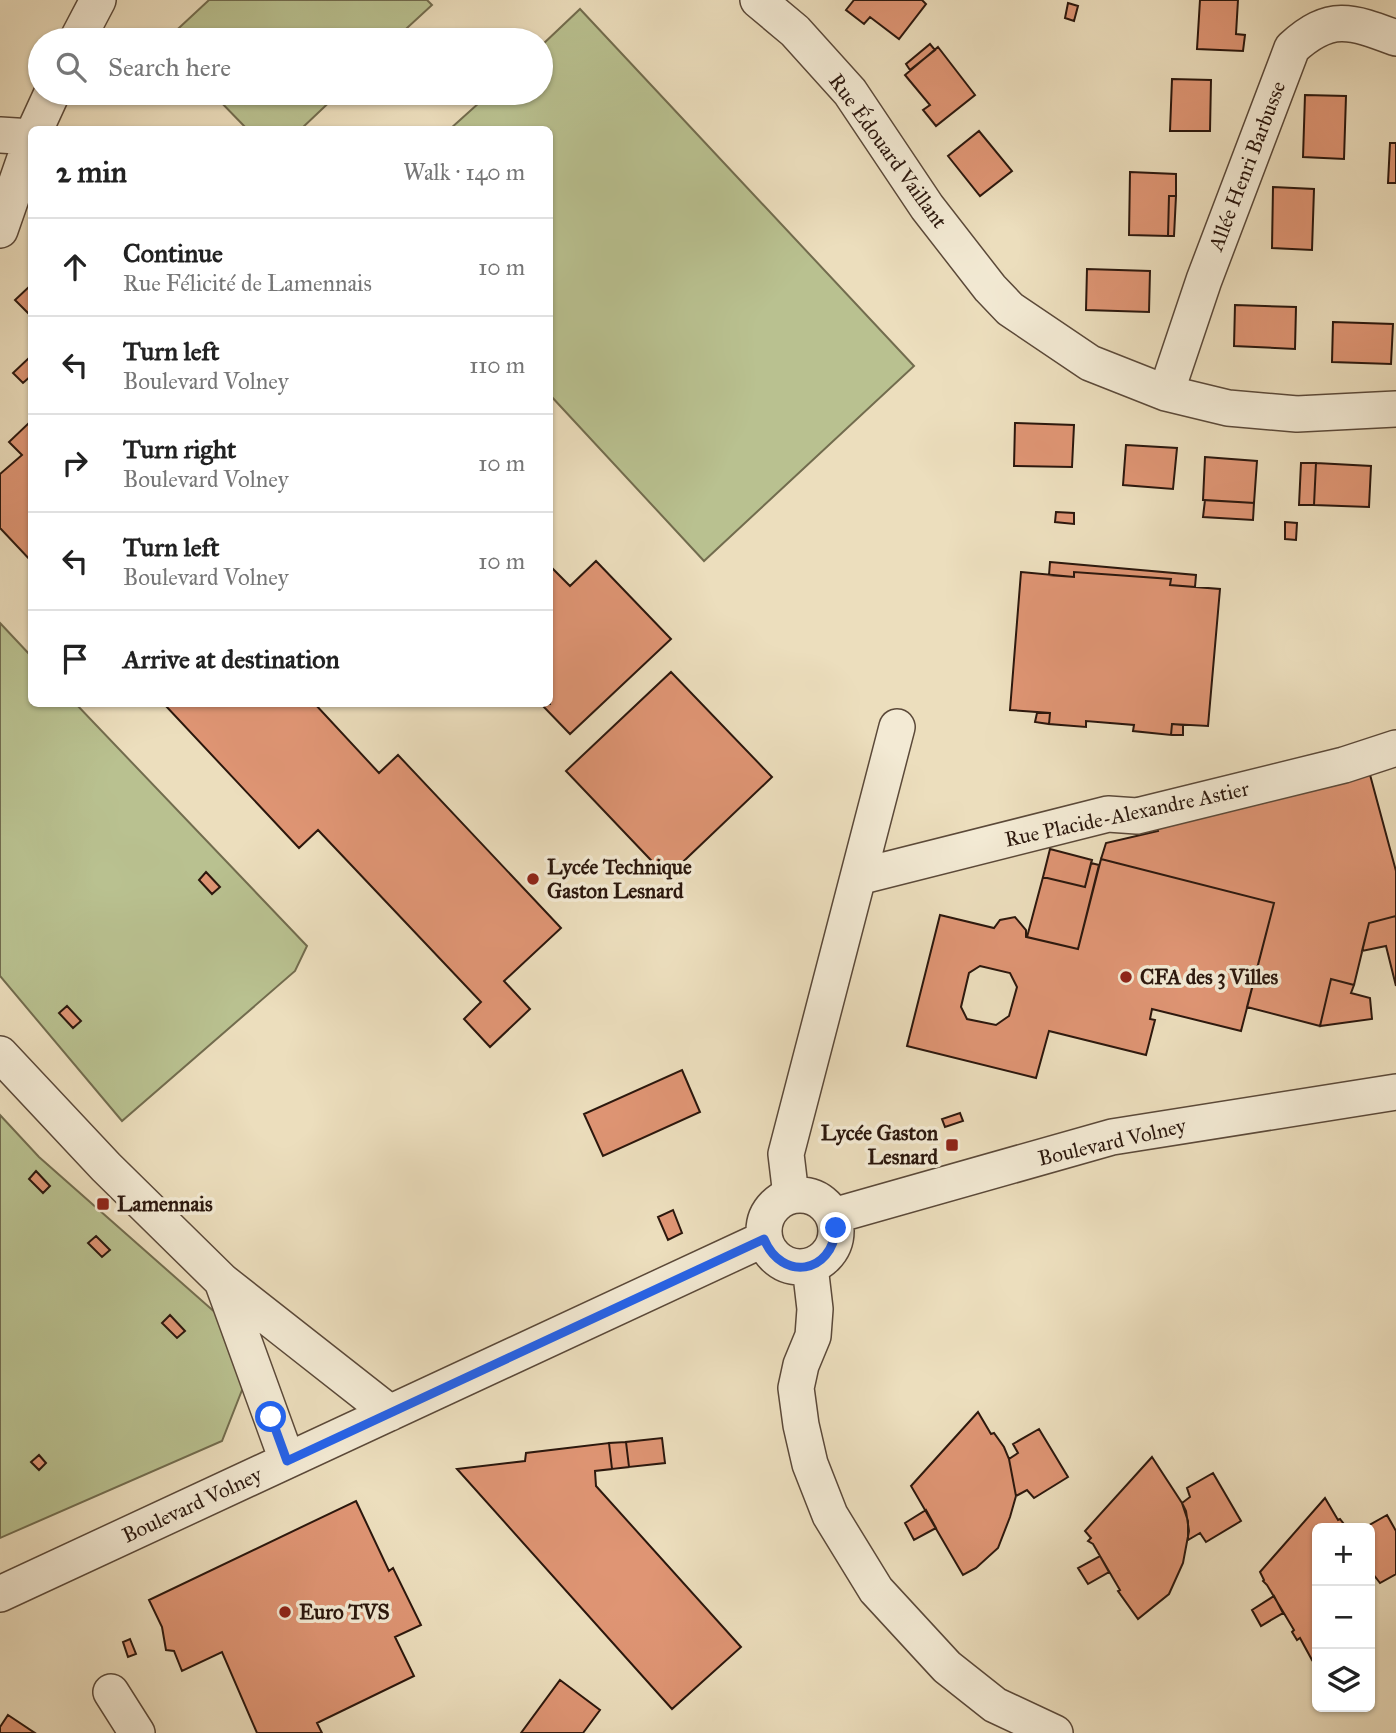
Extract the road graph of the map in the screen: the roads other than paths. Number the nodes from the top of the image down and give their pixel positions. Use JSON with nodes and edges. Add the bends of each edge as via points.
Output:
{"nodes":[{"id":1,"x":98,"y":0,"type":"edge"},
{"id":2,"x":758,"y":0,"type":"edge"},
{"id":3,"x":83,"y":28,"type":"edge"},
{"id":4,"x":1396,"y":38,"type":"edge"},
{"id":5,"x":46,"y":105,"type":"edge"},
{"id":6,"x":37,"y":126,"type":"edge"},
{"id":7,"x":0,"y":135,"type":"edge"},
{"id":8,"x":28,"y":137,"type":"edge"},
{"id":9,"x":28,"y":148,"type":"edge"},
{"id":10,"x":2,"y":218,"type":"edge"},
{"id":11,"x":1166,"y":393,"type":"junction"},
{"id":12,"x":1396,"y":409,"type":"edge"},
{"id":13,"x":897,"y":727,"type":"dead end"},
{"id":14,"x":1396,"y":748,"type":"edge"},
{"id":15,"x":858,"y":877,"type":"junction"},
{"id":16,"x":0,"y":1054,"type":"edge"},
{"id":17,"x":1396,"y":1092,"type":"edge"},
{"id":18,"x":791,"y":1195,"type":"junction"},
{"id":19,"x":833,"y":1216,"type":"junction"},
{"id":20,"x":764,"y":1239,"type":"junction"},
{"id":21,"x":810,"y":1266,"type":"junction"},
{"id":22,"x":222,"y":1282,"type":"junction"},
{"id":23,"x":390,"y":1413,"type":"junction"},
{"id":24,"x":287,"y":1461,"type":"junction"},
{"id":25,"x":0,"y":1594,"type":"edge"},
{"id":26,"x":111,"y":1692,"type":"dead end"},
{"id":27,"x":137,"y":1733,"type":"edge"},
{"id":28,"x":1055,"y":1733,"type":"edge"}],
"edges":[{"from":1,"to":3,"type":"street"},
{"from":2,"to":11,"type":"street","name":"Rue Édouard Vaillant","via":[[795,31],[850,92],[928,207],[1010,309],[1090,363]]},
{"from":4,"to":11,"type":"street","name":"Allée Henri Barbusse","via":[[1366,27],[1334,23],[1309,32],[1292,48]]},
{"from":5,"to":6,"type":"street"},
{"from":7,"to":8,"type":"street"},
{"from":9,"to":10,"type":"street"},
{"from":11,"to":12,"type":"street","name":"Rue Édouard Vaillant","via":[[1228,408],[1297,414]]},
{"from":13,"to":15,"type":"street"},
{"from":14,"to":15,"type":"street","name":"Rue Placide-Alexandre Astier","via":[[1138,816],[1108,814]]},
{"from":15,"to":18,"type":"street","via":[[786,1154]]},
{"from":16,"to":22,"type":"street"},
{"from":17,"to":19,"type":"street","name":"Boulevard Volney","via":[[1112,1138]]},
{"from":18,"to":19,"type":"street","via":[[816,1198]]},
{"from":18,"to":20,"type":"street","via":[[766,1216]]},
{"from":19,"to":21,"type":"street","via":[[835,1240],[830,1252]]},
{"from":20,"to":21,"type":"street","via":[[768,1250],[786,1265]]},
{"from":20,"to":23,"type":"street","name":"Boulevard Volney"},
{"from":21,"to":28,"type":"street","via":[[813,1336],[796,1388],[810,1464],[830,1515],[876,1590],[947,1667],[995,1705]]},
{"from":22,"to":23,"type":"street"},
{"from":22,"to":24,"type":"street"},
{"from":23,"to":24,"type":"street","name":"Boulevard Volney"},
{"from":24,"to":25,"type":"street","name":"Boulevard Volney"},
{"from":26,"to":27,"type":"street"}]}
